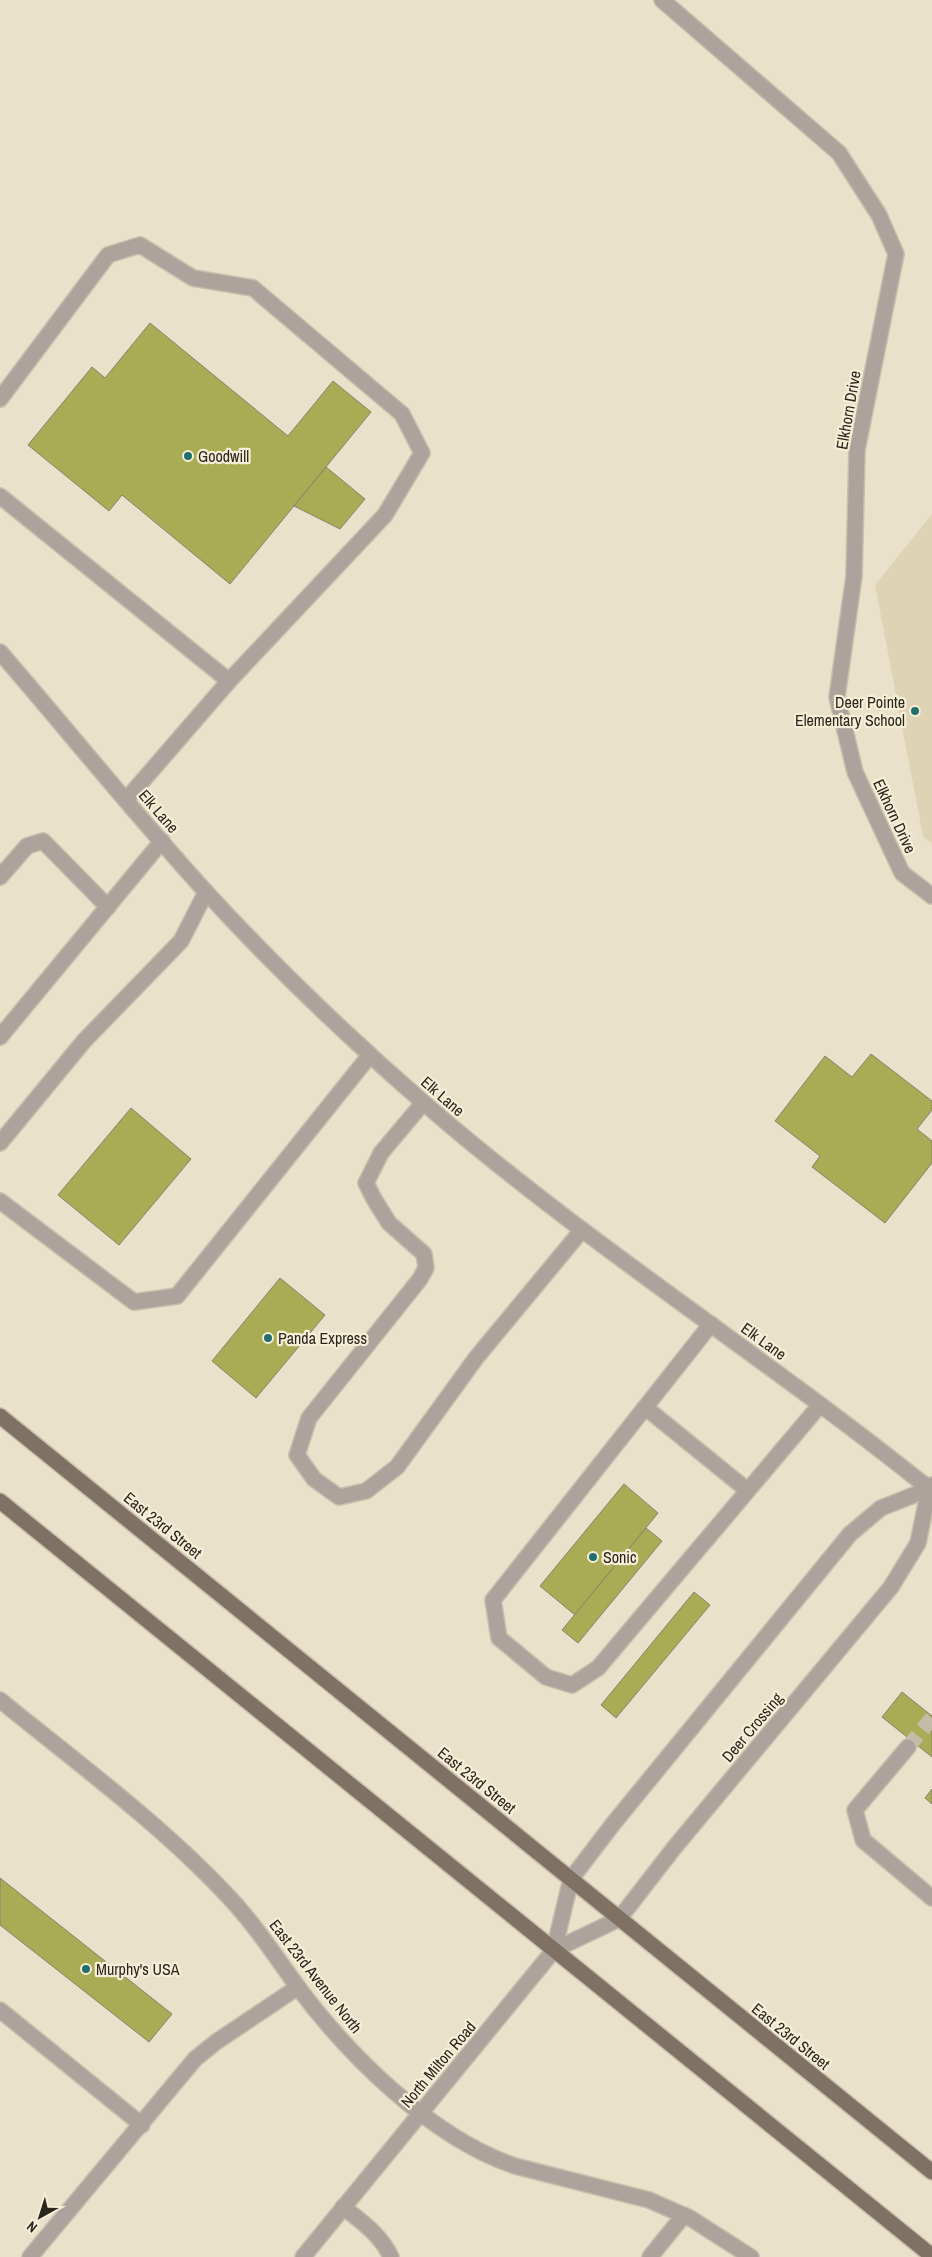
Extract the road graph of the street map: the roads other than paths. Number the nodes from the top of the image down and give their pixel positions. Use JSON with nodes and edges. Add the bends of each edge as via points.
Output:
{"nodes":[{"id":1,"x":662,"y":0,"type":"edge"},
{"id":2,"x":0,"y":399,"type":"edge"},
{"id":3,"x":0,"y":496,"type":"edge"},
{"id":4,"x":0,"y":652,"type":"edge"},
{"id":5,"x":229,"y":681,"type":"junction"},
{"id":6,"x":126,"y":800,"type":"junction"},
{"id":7,"x":162,"y":841,"type":"junction"},
{"id":8,"x":0,"y":878,"type":"edge"},
{"id":9,"x":206,"y":892,"type":"junction"},
{"id":10,"x":932,"y":896,"type":"edge"},
{"id":11,"x":108,"y":907,"type":"junction"},
{"id":12,"x":0,"y":1037,"type":"edge"},
{"id":13,"x":370,"y":1055,"type":"junction"},
{"id":14,"x":424,"y":1103,"type":"junction"},
{"id":15,"x":0,"y":1142,"type":"edge"},
{"id":16,"x":0,"y":1201,"type":"edge"},
{"id":17,"x":582,"y":1230,"type":"junction"},
{"id":18,"x":711,"y":1324,"type":"junction"},
{"id":19,"x":820,"y":1405,"type":"junction"},
{"id":20,"x":646,"y":1408,"type":"junction"},
{"id":21,"x":0,"y":1416,"type":"edge"},
{"id":22,"x":931,"y":1488,"type":"edge"},
{"id":23,"x":748,"y":1490,"type":"junction"},
{"id":24,"x":0,"y":1501,"type":"edge"},
{"id":25,"x":0,"y":1700,"type":"edge"},
{"id":26,"x":908,"y":1747,"type":"tunnel mouth"},
{"id":27,"x":571,"y":1879,"type":"junction"},
{"id":28,"x":932,"y":1898,"type":"edge"},
{"id":29,"x":619,"y":1919,"type":"junction"},
{"id":30,"x":554,"y":1950,"type":"junction"},
{"id":31,"x":298,"y":1987,"type":"junction"},
{"id":32,"x":0,"y":2010,"type":"edge"},
{"id":33,"x":420,"y":2112,"type":"junction"},
{"id":34,"x":142,"y":2125,"type":"junction"},
{"id":35,"x":932,"y":2172,"type":"edge"},
{"id":36,"x":344,"y":2207,"type":"junction"},
{"id":37,"x":684,"y":2215,"type":"junction"},
{"id":38,"x":932,"y":2256,"type":"edge"},
{"id":39,"x":30,"y":2257,"type":"edge"},
{"id":40,"x":303,"y":2257,"type":"edge"},
{"id":41,"x":391,"y":2257,"type":"edge"},
{"id":42,"x":650,"y":2257,"type":"edge"},
{"id":43,"x":751,"y":2257,"type":"edge"}],
"edges":[{"from":1,"to":10,"type":"street","name":"Elkhorn Drive","via":[[839,153],[879,215],[896,254],[857,450],[854,576],[837,697],[855,772],[902,872]]},
{"from":2,"to":5,"type":"street","via":[[108,255],[140,245],[193,278],[252,288],[402,414],[422,453],[385,515]]},
{"from":3,"to":5,"type":"street"},
{"from":4,"to":6,"type":"street","name":"Elk Lane"},
{"from":5,"to":6,"type":"street"},
{"from":6,"to":7,"type":"street","name":"Elk Lane"},
{"from":7,"to":9,"type":"street","name":"Elk Lane"},
{"from":7,"to":11,"type":"street"},
{"from":8,"to":11,"type":"street","via":[[27,846],[42,841]]},
{"from":9,"to":13,"type":"street","name":"Elk Lane"},
{"from":9,"to":15,"type":"street","via":[[181,941],[84,1041]]},
{"from":11,"to":12,"type":"street"},
{"from":13,"to":14,"type":"street","name":"Elk Lane"},
{"from":13,"to":16,"type":"street","via":[[177,1296],[134,1302]]},
{"from":14,"to":17,"type":"street","name":"Elk Lane","via":[[527,1189]]},
{"from":14,"to":17,"type":"street","via":[[381,1153],[366,1183],[389,1223],[424,1254],[426,1268],[310,1418],[297,1456],[314,1480],[339,1497],[366,1491],[397,1467],[476,1358]]},
{"from":17,"to":18,"type":"street","name":"Elk Lane"},
{"from":18,"to":19,"type":"street","name":"Elk Lane"},
{"from":18,"to":20,"type":"street"},
{"from":19,"to":22,"type":"street","name":"Elk Lane"},
{"from":19,"to":23,"type":"street"},
{"from":20,"to":23,"type":"street"},
{"from":20,"to":23,"type":"street","via":[[493,1600],[499,1638],[546,1677],[572,1685],[598,1668]]},
{"from":21,"to":27,"type":"main road","name":"East 23rd Street"},
{"from":22,"to":27,"type":"street","via":[[881,1508],[850,1534]]},
{"from":22,"to":29,"type":"street","name":"Deer Crossing","via":[[918,1543],[890,1587]]},
{"from":24,"to":30,"type":"main road"},
{"from":25,"to":31,"type":"street","name":"East 23rd Avenue North","via":[[147,1820],[200,1868],[262,1935]]},
{"from":26,"to":28,"type":"street","via":[[855,1810],[863,1840]]},
{"from":27,"to":29,"type":"main road","name":"East 23rd Street"},
{"from":27,"to":30,"type":"street","name":"North Milton Road"},
{"from":29,"to":30,"type":"street","name":"Deer Crossing"},
{"from":29,"to":35,"type":"main road","name":"East 23rd Street"},
{"from":30,"to":33,"type":"street","name":"North Milton Road"},
{"from":30,"to":38,"type":"main road"},
{"from":31,"to":33,"type":"street","name":"East 23rd Avenue North","via":[[367,2065]]},
{"from":31,"to":34,"type":"street","via":[[195,2059]]},
{"from":32,"to":34,"type":"street"},
{"from":33,"to":36,"type":"street","name":"North Milton Road"},
{"from":33,"to":37,"type":"street","name":"East 23rd Avenue North","via":[[445,2131],[495,2159],[649,2200]]},
{"from":34,"to":39,"type":"street"},
{"from":36,"to":40,"type":"street","name":"North Milton Road"},
{"from":36,"to":41,"type":"street","via":[[372,2231]]},
{"from":37,"to":42,"type":"street"},
{"from":37,"to":43,"type":"street","name":"East 23rd Avenue North"}]}
